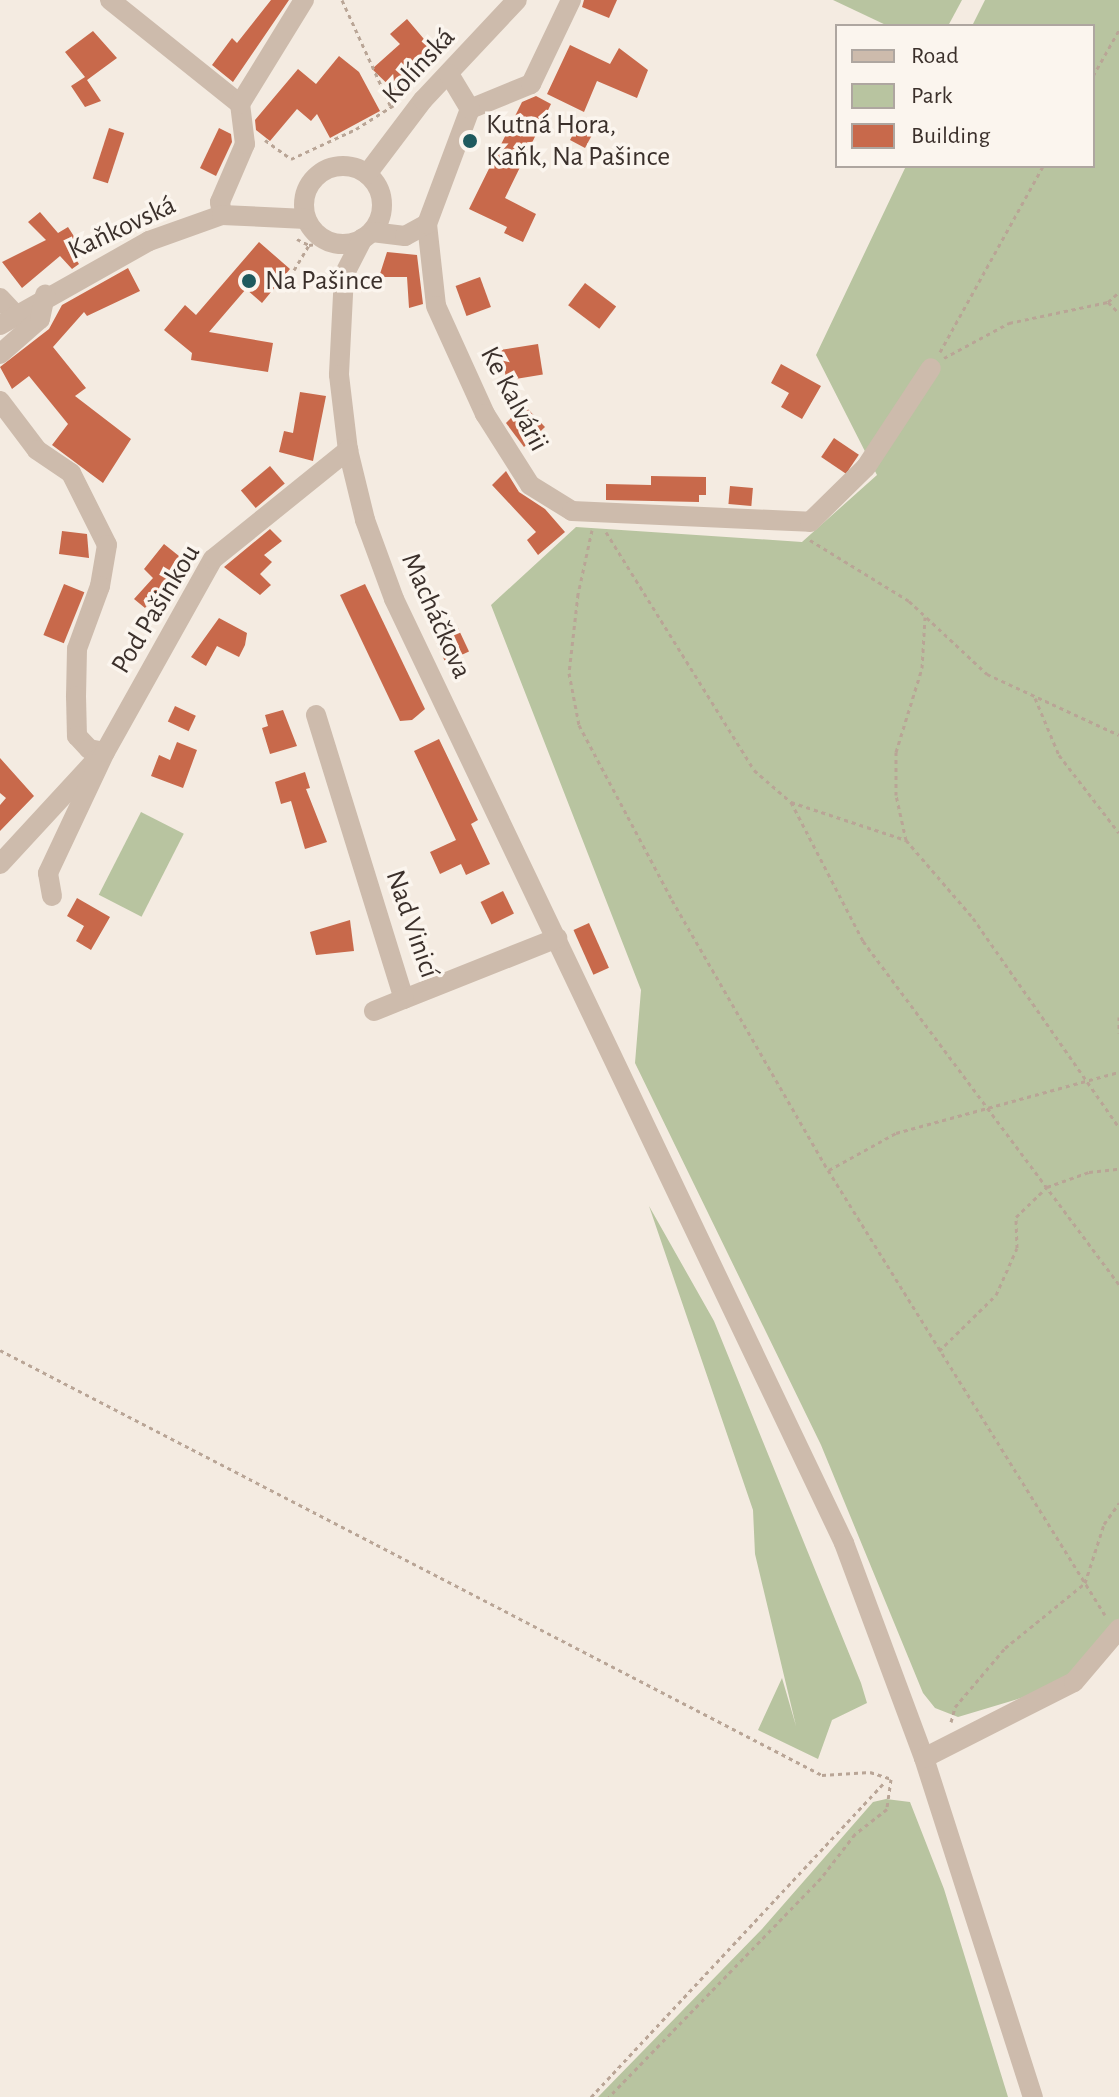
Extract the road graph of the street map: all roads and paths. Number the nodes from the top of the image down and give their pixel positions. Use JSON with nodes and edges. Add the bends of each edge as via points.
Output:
{"nodes":[{"id":1,"x":110,"y":0,"type":"edge"},
{"id":2,"x":304,"y":0,"type":"edge"},
{"id":3,"x":342,"y":0,"type":"edge"},
{"id":4,"x":517,"y":0,"type":"edge"},
{"id":5,"x":571,"y":0,"type":"edge"},
{"id":6,"x":1119,"y":30,"type":"edge"},
{"id":7,"x":1095,"y":72,"type":"edge"},
{"id":8,"x":449,"y":74,"type":"junction"},
{"id":9,"x":240,"y":104,"type":"junction"},
{"id":10,"x":470,"y":109,"type":"junction"},
{"id":11,"x":244,"y":128,"type":"junction"},
{"id":12,"x":1042,"y":168,"type":"edge"},
{"id":13,"x":367,"y":174,"type":"junction"},
{"id":14,"x":305,"y":195,"type":"junction"},
{"id":15,"x":277,"y":214,"type":"junction"},
{"id":16,"x":222,"y":215,"type":"junction"},
{"id":17,"x":306,"y":219,"type":"junction"},
{"id":18,"x":427,"y":224,"type":"junction"},
{"id":19,"x":367,"y":235,"type":"junction"},
{"id":20,"x":331,"y":242,"type":"junction"},
{"id":21,"x":309,"y":245,"type":"dead end"},
{"id":22,"x":294,"y":270,"type":"dead end"},
{"id":23,"x":344,"y":275,"type":"junction"},
{"id":24,"x":1119,"y":292,"type":"edge"},
{"id":25,"x":45,"y":295,"type":"junction"},
{"id":26,"x":0,"y":298,"type":"edge"},
{"id":27,"x":1108,"y":302,"type":"junction"},
{"id":28,"x":1119,"y":313,"type":"edge"},
{"id":29,"x":8,"y":319,"type":"edge"},
{"id":30,"x":0,"y":354,"type":"edge"},
{"id":31,"x":931,"y":368,"type":"junction"},
{"id":32,"x":0,"y":401,"type":"edge"},
{"id":33,"x":348,"y":450,"type":"junction"},
{"id":34,"x":596,"y":515,"type":"junction"},
{"id":35,"x":783,"y":522,"type":"junction"},
{"id":36,"x":925,"y":616,"type":"junction"},
{"id":37,"x":1035,"y":698,"type":"junction"},
{"id":38,"x":316,"y":715,"type":"dead end"},
{"id":39,"x":1119,"y":735,"type":"edge"},
{"id":40,"x":105,"y":752,"type":"junction"},
{"id":41,"x":791,"y":802,"type":"junction"},
{"id":42,"x":1119,"y":833,"type":"edge"},
{"id":43,"x":906,"y":840,"type":"junction"},
{"id":44,"x":0,"y":864,"type":"edge"},
{"id":45,"x":52,"y":896,"type":"dead end"},
{"id":46,"x":562,"y":948,"type":"junction"},
{"id":47,"x":404,"y":999,"type":"junction"},
{"id":48,"x":374,"y":1011,"type":"dead end"},
{"id":49,"x":1119,"y":1017,"type":"edge"},
{"id":50,"x":1119,"y":1033,"type":"edge"},
{"id":51,"x":1119,"y":1072,"type":"edge"},
{"id":52,"x":1085,"y":1082,"type":"junction"},
{"id":53,"x":989,"y":1108,"type":"junction"},
{"id":54,"x":1119,"y":1127,"type":"edge"},
{"id":55,"x":1119,"y":1169,"type":"edge"},
{"id":56,"x":828,"y":1170,"type":"junction"},
{"id":57,"x":1047,"y":1187,"type":"junction"},
{"id":58,"x":1119,"y":1285,"type":"edge"},
{"id":59,"x":0,"y":1350,"type":"edge"},
{"id":60,"x":939,"y":1351,"type":"junction"},
{"id":61,"x":1119,"y":1503,"type":"edge"},
{"id":62,"x":1085,"y":1583,"type":"junction"},
{"id":63,"x":1118,"y":1630,"type":"edge"},
{"id":64,"x":953,"y":1718,"type":"dead end"},
{"id":65,"x":924,"y":1758,"type":"junction"},
{"id":66,"x":884,"y":1783,"type":"dead end"},
{"id":67,"x":591,"y":2097,"type":"edge"},
{"id":68,"x":609,"y":2097,"type":"edge"},
{"id":69,"x":1033,"y":2097,"type":"edge"}],
"edges":[{"from":1,"to":9,"type":"street"},
{"from":2,"to":9,"type":"street"},
{"from":3,"to":11,"type":"path","via":[[391,107],[291,159]]},
{"from":4,"to":8,"type":"street","name":"Kolínská"},
{"from":5,"to":10,"type":"street","via":[[531,84]]},
{"from":6,"to":7,"type":"path"},
{"from":8,"to":10,"type":"street"},
{"from":8,"to":13,"type":"street","name":"Kolínská"},
{"from":9,"to":11,"type":"street"},
{"from":10,"to":18,"type":"street"},
{"from":11,"to":16,"type":"street","via":[[245,144],[220,202]]},
{"from":12,"to":31,"type":"path"},
{"from":13,"to":14,"type":"street","via":[[343,166],[330,168]]},
{"from":13,"to":19,"type":"street","via":[[382,202]]},
{"from":14,"to":15,"type":"street"},
{"from":14,"to":17,"type":"street"},
{"from":15,"to":16,"type":"street","name":"Kaňkovská"},
{"from":15,"to":17,"type":"street","name":"Kaňkovská"},
{"from":16,"to":25,"type":"street","name":"Kaňkovská","via":[[149,241]]},
{"from":17,"to":20,"type":"street"},
{"from":18,"to":19,"type":"street","via":[[405,236]]},
{"from":18,"to":34,"type":"street","name":"Ke Kalvárii","via":[[436,306],[498,439],[530,485],[549,500]]},
{"from":19,"to":20,"type":"street"},
{"from":19,"to":23,"type":"street"},
{"from":20,"to":23,"type":"street"},
{"from":21,"to":22,"type":"path"},
{"from":23,"to":33,"type":"street","name":"Macháčkova","via":[[339,375]]},
{"from":24,"to":27,"type":"path"},
{"from":25,"to":29,"type":"street","name":"Kaňkovská"},
{"from":25,"to":30,"type":"street","via":[[40,319]]},
{"from":26,"to":29,"type":"street"},
{"from":27,"to":28,"type":"path"},
{"from":27,"to":31,"type":"path","via":[[1009,323],[959,347]]},
{"from":31,"to":35,"type":"street","name":"Ke Kalvárii","via":[[866,467],[810,522]]},
{"from":32,"to":40,"type":"street","name":"Pod Pašinkou","via":[[28,442],[71,473],[107,545],[100,586],[77,649],[76,696],[77,736],[89,749]]},
{"from":33,"to":40,"type":"street","name":"Pod Pašinkou","via":[[213,559]]},
{"from":33,"to":46,"type":"street","name":"Macháčkova","via":[[394,599]]},
{"from":34,"to":35,"type":"street","name":"Ke Kalvárii"},
{"from":34,"to":41,"type":"path","via":[[754,770]]},
{"from":34,"to":56,"type":"path","via":[[578,594],[569,673],[579,725],[672,900]]},
{"from":35,"to":36,"type":"path"},
{"from":36,"to":37,"type":"path","via":[[987,674]]},
{"from":36,"to":43,"type":"path","via":[[922,668],[896,752],[896,795]]},
{"from":37,"to":39,"type":"path"},
{"from":37,"to":42,"type":"path","via":[[1059,755]]},
{"from":38,"to":47,"type":"street","name":"Nad Vinicí"},
{"from":40,"to":44,"type":"street","name":"Pod Pašinkou"},
{"from":40,"to":45,"type":"street","name":"Pod Pašinkou","via":[[48,873]]},
{"from":41,"to":43,"type":"path"},
{"from":41,"to":53,"type":"path","via":[[863,941]]},
{"from":43,"to":52,"type":"path","via":[[973,918]]},
{"from":46,"to":47,"type":"street","name":"Nad Vinicí"},
{"from":46,"to":65,"type":"street","name":"Macháčkova","via":[[844,1543]]},
{"from":47,"to":48,"type":"street"},
{"from":49,"to":50,"type":"path"},
{"from":51,"to":52,"type":"path"},
{"from":52,"to":53,"type":"path"},
{"from":52,"to":54,"type":"path"},
{"from":53,"to":56,"type":"path","via":[[896,1133]]},
{"from":53,"to":57,"type":"path"},
{"from":55,"to":57,"type":"path","via":[[1089,1172]]},
{"from":56,"to":60,"type":"path"},
{"from":57,"to":58,"type":"path"},
{"from":57,"to":60,"type":"path","via":[[1016,1217],[1017,1248],[996,1295]]},
{"from":59,"to":68,"type":"path","via":[[822,1775],[870,1772],[891,1779],[887,1809],[855,1834],[821,1878]]},
{"from":60,"to":62,"type":"path"},
{"from":61,"to":62,"type":"path","via":[[1104,1524]]},
{"from":62,"to":63,"type":"path"},
{"from":62,"to":64,"type":"path","via":[[1005,1648],[955,1707]]},
{"from":63,"to":65,"type":"street","via":[[1074,1682]]},
{"from":65,"to":69,"type":"street","name":"Macháčkova"},
{"from":66,"to":67,"type":"path"}]}
